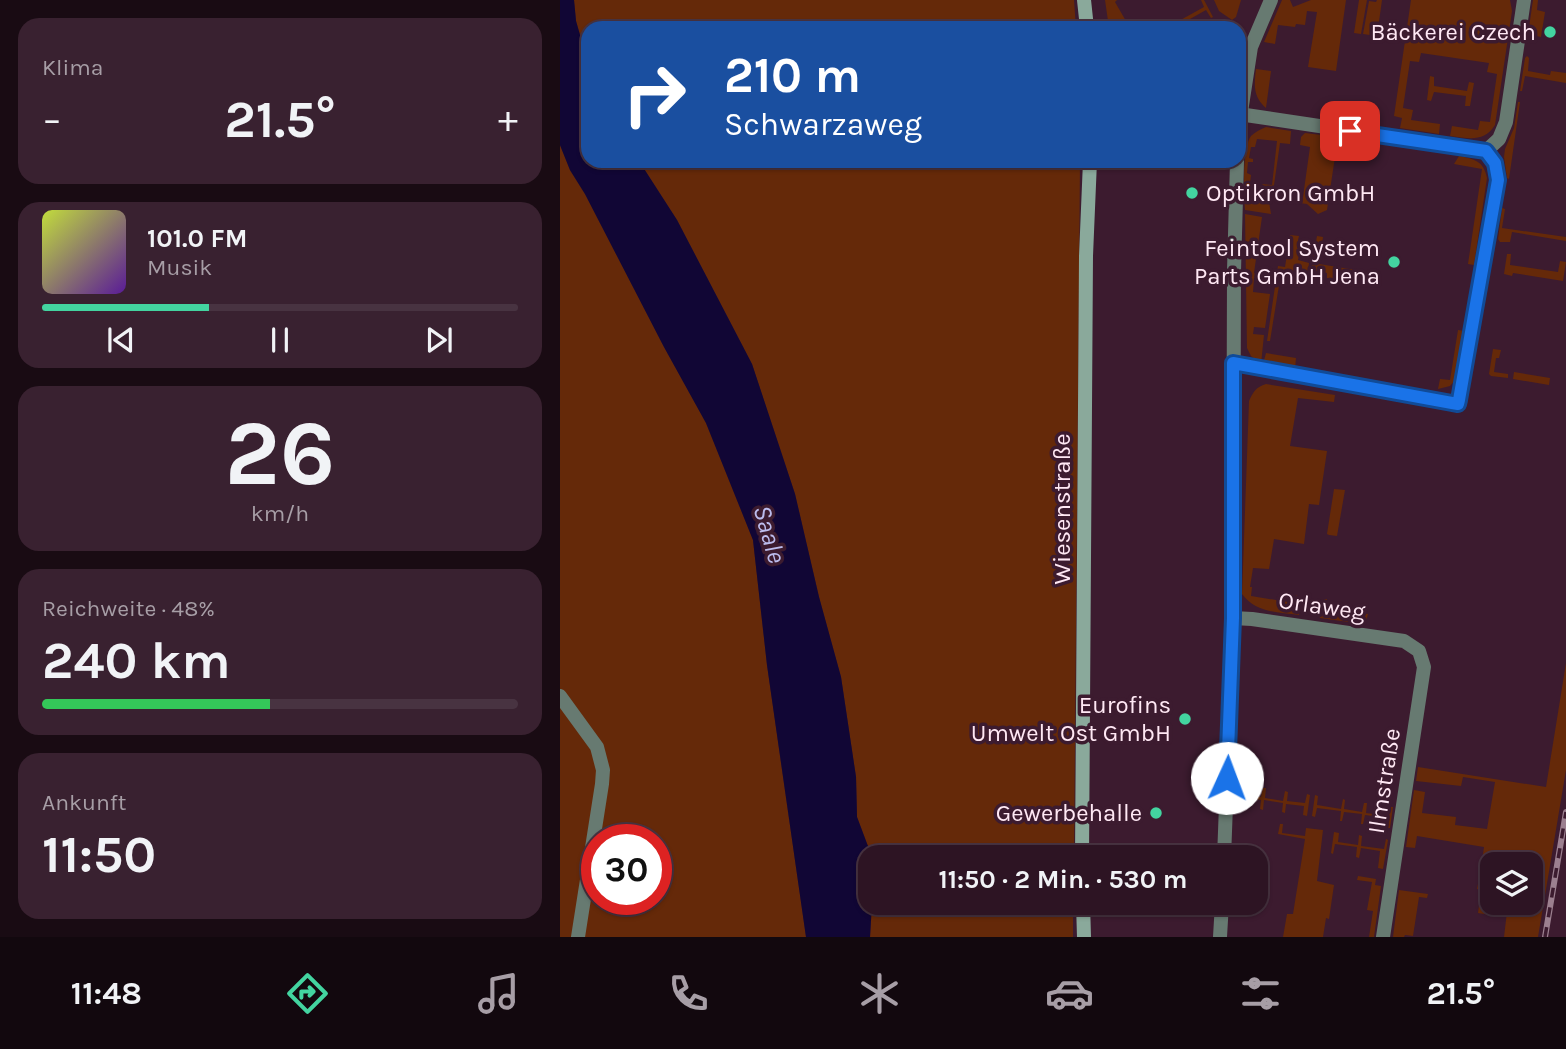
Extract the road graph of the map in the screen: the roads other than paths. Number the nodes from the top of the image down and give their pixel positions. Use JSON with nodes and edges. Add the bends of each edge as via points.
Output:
{"nodes":[{"id":1,"x":1084,"y":0,"type":"edge"},
{"id":2,"x":1271,"y":0,"type":"edge"},
{"id":3,"x":1524,"y":0,"type":"edge"},
{"id":4,"x":1086,"y":21,"type":"edge"},
{"id":5,"x":1246,"y":75,"type":"edge"},
{"id":6,"x":1246,"y":115,"type":"edge"},
{"id":7,"x":1486,"y":151,"type":"junction"},
{"id":8,"x":1090,"y":168,"type":"edge"},
{"id":9,"x":1237,"y":168,"type":"edge"},
{"id":10,"x":1233,"y":363,"type":"junction"},
{"id":11,"x":1233,"y":618,"type":"junction"},
{"id":12,"x":1404,"y":641,"type":"joint"},
{"id":13,"x":560,"y":696,"type":"edge"},
{"id":14,"x":1082,"y":845,"type":"edge"},
{"id":15,"x":1224,"y":845,"type":"edge"},
{"id":16,"x":1083,"y":915,"type":"edge"},
{"id":17,"x":1221,"y":915,"type":"edge"},
{"id":18,"x":578,"y":937,"type":"edge"},
{"id":19,"x":1084,"y":937,"type":"edge"},
{"id":20,"x":1220,"y":937,"type":"edge"},
{"id":21,"x":1383,"y":937,"type":"edge"}],
"edges":[{"from":1,"to":4,"type":"street"},
{"from":2,"to":5,"type":"street","via":[[1251,47]]},
{"from":3,"to":7,"type":"street","via":[[1506,122],[1499,139]]},
{"from":6,"to":7,"type":"street"},
{"from":7,"to":10,"type":"street","via":[[1495,163],[1498,180],[1458,404]]},
{"from":8,"to":14,"type":"street","name":"Wiesenstraße"},
{"from":9,"to":10,"type":"street"},
{"from":10,"to":11,"type":"street"},
{"from":11,"to":12,"type":"street","name":"Orlaweg"},
{"from":11,"to":15,"type":"street"},
{"from":12,"to":21,"type":"street","name":"Ilmstraße","via":[[1419,651],[1424,667]]},
{"from":13,"to":18,"type":"street","via":[[597,747],[603,770]]},
{"from":16,"to":19,"type":"street"},
{"from":17,"to":20,"type":"street"}]}
